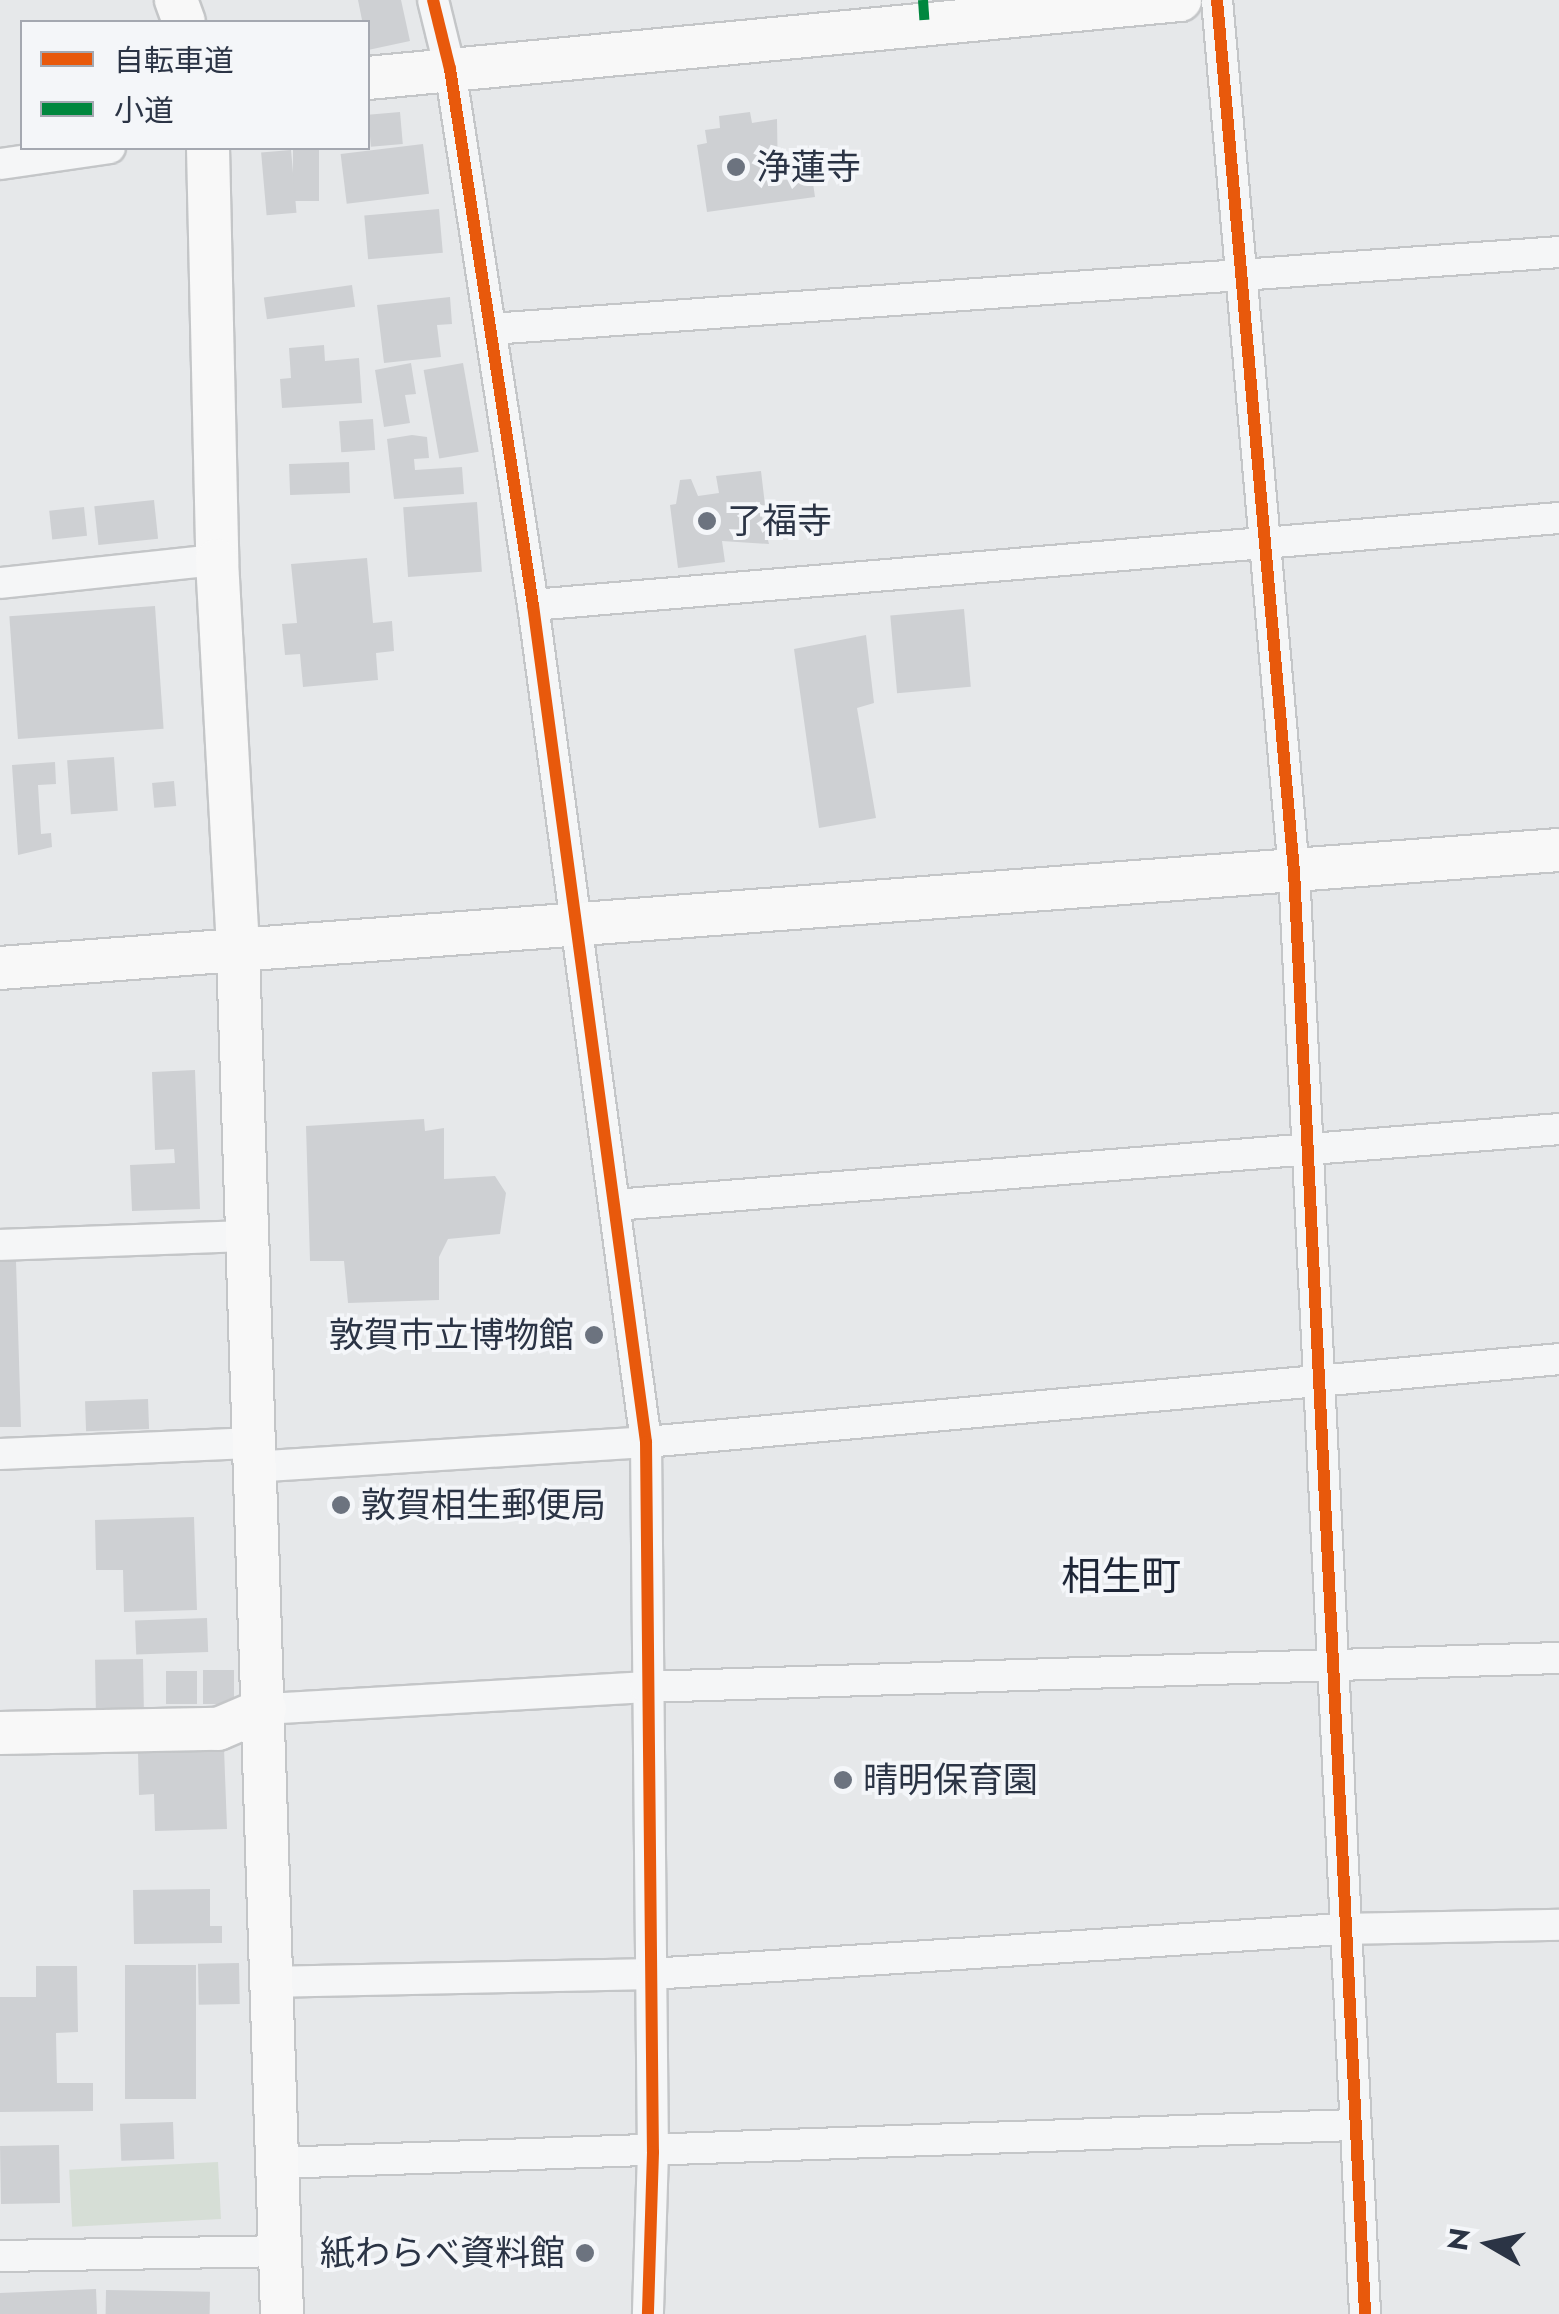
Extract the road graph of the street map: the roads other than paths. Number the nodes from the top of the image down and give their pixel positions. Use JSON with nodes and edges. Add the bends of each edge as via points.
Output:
{"nodes":[{"id":1,"x":433,"y":0,"type":"edge"},
{"id":2,"x":1180,"y":0,"type":"edge"},
{"id":3,"x":1216,"y":0,"type":"edge"},
{"id":4,"x":450,"y":70,"type":"junction"},
{"id":5,"x":370,"y":78,"type":"edge"},
{"id":6,"x":96,"y":150,"type":"edge"},
{"id":7,"x":208,"y":150,"type":"edge"},
{"id":8,"x":0,"y":164,"type":"edge"},
{"id":9,"x":1559,"y":252,"type":"edge"},
{"id":10,"x":1240,"y":276,"type":"junction"},
{"id":11,"x":491,"y":329,"type":"junction"},
{"id":12,"x":1559,"y":518,"type":"edge"},
{"id":13,"x":1266,"y":544,"type":"junction"},
{"id":14,"x":217,"y":560,"type":"junction"},
{"id":15,"x":0,"y":583,"type":"edge"},
{"id":16,"x":533,"y":604,"type":"junction"},
{"id":17,"x":1559,"y":850,"type":"edge"},
{"id":18,"x":1294,"y":871,"type":"junction"},
{"id":19,"x":573,"y":924,"type":"junction"},
{"id":20,"x":238,"y":952,"type":"junction"},
{"id":21,"x":0,"y":968,"type":"edge"},
{"id":22,"x":1559,"y":1129,"type":"edge"},
{"id":23,"x":1308,"y":1152,"type":"junction"},
{"id":24,"x":615,"y":1206,"type":"junction"},
{"id":25,"x":244,"y":1236,"type":"junction"},
{"id":26,"x":0,"y":1245,"type":"edge"},
{"id":27,"x":1559,"y":1359,"type":"edge"},
{"id":28,"x":1316,"y":1380,"type":"junction"},
{"id":29,"x":646,"y":1442,"type":"junction"},
{"id":30,"x":0,"y":1454,"type":"edge"},
{"id":31,"x":250,"y":1455,"type":"junction"},
{"id":32,"x":1559,"y":1658,"type":"edge"},
{"id":33,"x":1332,"y":1667,"type":"junction"},
{"id":34,"x":644,"y":1687,"type":"junction"},
{"id":35,"x":265,"y":1709,"type":"junction"},
{"id":36,"x":0,"y":1734,"type":"edge"},
{"id":37,"x":1559,"y":1924,"type":"edge"},
{"id":38,"x":1342,"y":1930,"type":"junction"},
{"id":39,"x":651,"y":1974,"type":"junction"},
{"id":40,"x":269,"y":1982,"type":"junction"},
{"id":41,"x":1353,"y":2125,"type":"junction"},
{"id":42,"x":654,"y":2152,"type":"junction"},
{"id":43,"x":276,"y":2163,"type":"junction"},
{"id":44,"x":280,"y":2251,"type":"junction"},
{"id":45,"x":0,"y":2256,"type":"edge"},
{"id":46,"x":282,"y":2314,"type":"edge"},
{"id":47,"x":648,"y":2314,"type":"edge"},
{"id":48,"x":1365,"y":2314,"type":"edge"}],
"edges":[{"from":1,"to":4,"type":"street"},
{"from":2,"to":4,"type":"street"},
{"from":3,"to":10,"type":"street"},
{"from":4,"to":5,"type":"street"},
{"from":4,"to":11,"type":"street"},
{"from":6,"to":8,"type":"street"},
{"from":7,"to":14,"type":"street"},
{"from":9,"to":10,"type":"street"},
{"from":10,"to":11,"type":"street"},
{"from":10,"to":13,"type":"street"},
{"from":11,"to":16,"type":"street"},
{"from":12,"to":13,"type":"street"},
{"from":13,"to":16,"type":"street"},
{"from":13,"to":18,"type":"street"},
{"from":14,"to":15,"type":"street"},
{"from":14,"to":20,"type":"street"},
{"from":16,"to":19,"type":"street"},
{"from":17,"to":18,"type":"street"},
{"from":18,"to":19,"type":"street"},
{"from":18,"to":23,"type":"street"},
{"from":19,"to":20,"type":"street"},
{"from":19,"to":24,"type":"street"},
{"from":20,"to":21,"type":"street"},
{"from":20,"to":25,"type":"street"},
{"from":22,"to":23,"type":"street"},
{"from":23,"to":24,"type":"street"},
{"from":23,"to":28,"type":"street"},
{"from":24,"to":29,"type":"street"},
{"from":25,"to":26,"type":"street"},
{"from":25,"to":31,"type":"street"},
{"from":27,"to":28,"type":"street"},
{"from":28,"to":29,"type":"street"},
{"from":28,"to":33,"type":"street"},
{"from":29,"to":31,"type":"street"},
{"from":29,"to":34,"type":"street"},
{"from":30,"to":31,"type":"street"},
{"from":31,"to":35,"type":"street"},
{"from":32,"to":33,"type":"street"},
{"from":33,"to":34,"type":"street"},
{"from":33,"to":38,"type":"street"},
{"from":34,"to":35,"type":"street"},
{"from":34,"to":39,"type":"street"},
{"from":35,"to":36,"type":"street","via":[[218,1730]]},
{"from":35,"to":40,"type":"street"},
{"from":37,"to":38,"type":"street"},
{"from":38,"to":39,"type":"street"},
{"from":38,"to":41,"type":"street"},
{"from":39,"to":40,"type":"street"},
{"from":39,"to":42,"type":"street"},
{"from":40,"to":43,"type":"street"},
{"from":41,"to":42,"type":"street"},
{"from":41,"to":48,"type":"street"},
{"from":42,"to":43,"type":"street"},
{"from":42,"to":47,"type":"street"},
{"from":43,"to":44,"type":"street"},
{"from":44,"to":45,"type":"street"},
{"from":44,"to":46,"type":"street"}]}
